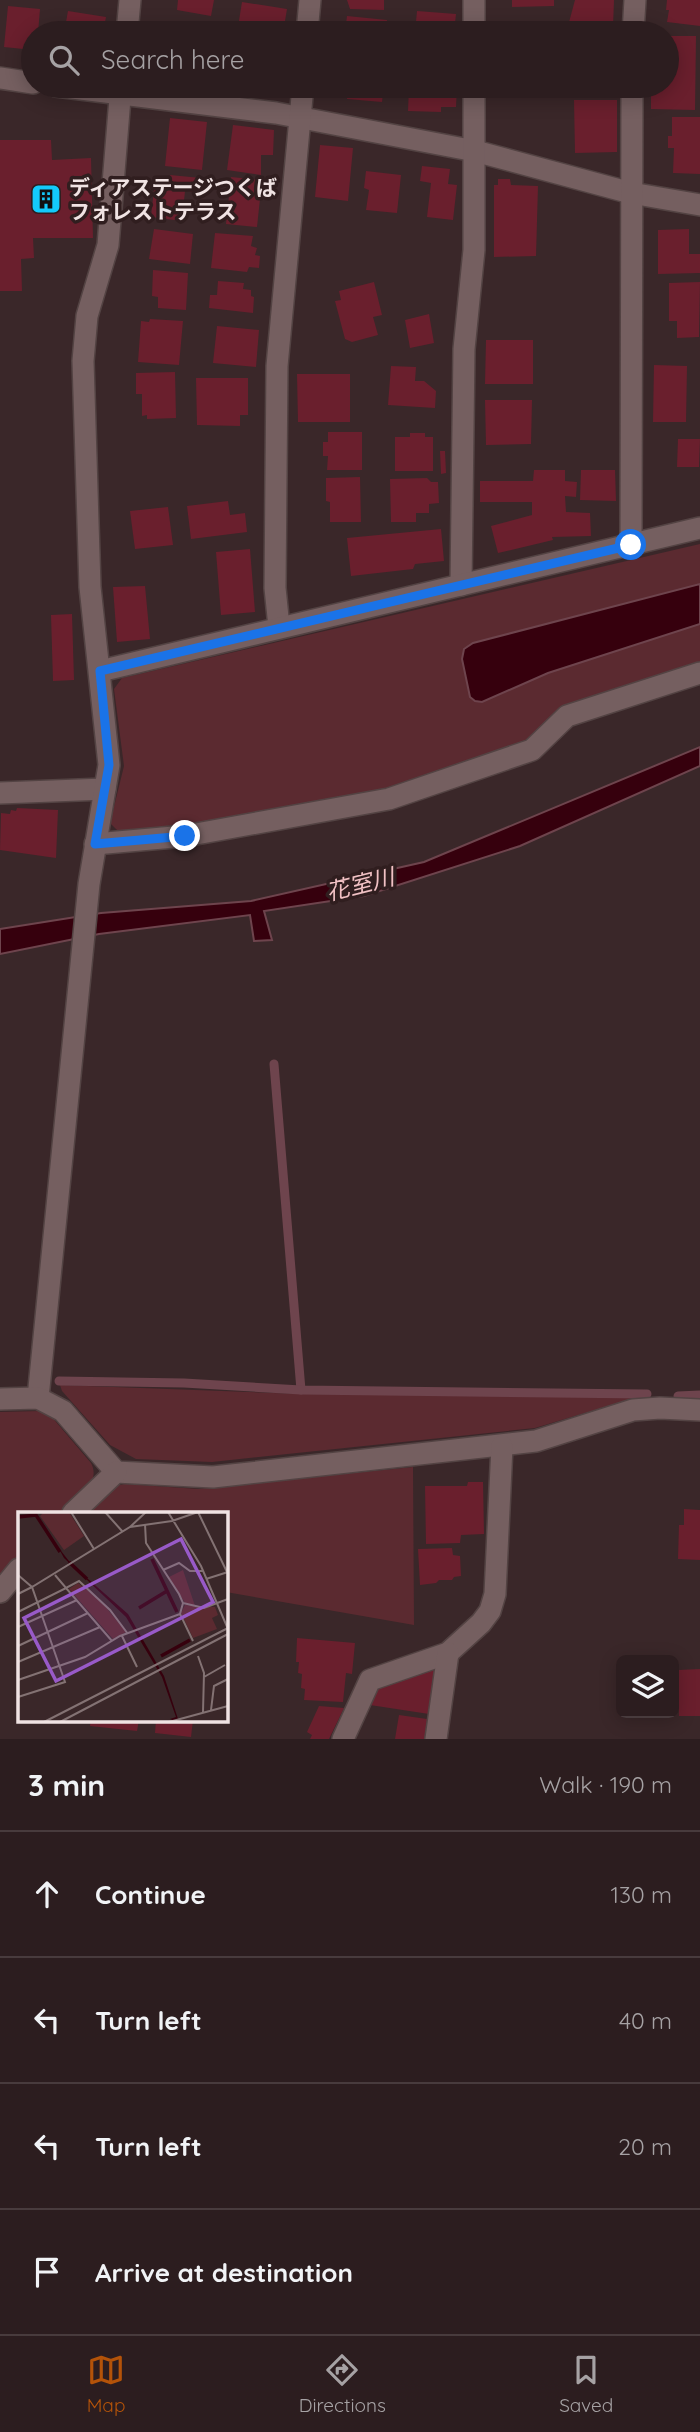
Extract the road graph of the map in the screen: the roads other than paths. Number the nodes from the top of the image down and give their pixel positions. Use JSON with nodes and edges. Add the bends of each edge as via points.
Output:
{"nodes":[{"id":1,"x":130,"y":0,"type":"edge"},
{"id":2,"x":310,"y":0,"type":"edge"},
{"id":3,"x":474,"y":0,"type":"edge"},
{"id":4,"x":635,"y":0,"type":"edge"},
{"id":5,"x":128,"y":21,"type":"edge"},
{"id":6,"x":308,"y":21,"type":"edge"},
{"id":7,"x":474,"y":21,"type":"edge"},
{"id":8,"x":634,"y":21,"type":"edge"},
{"id":9,"x":0,"y":78,"type":"edge"},
{"id":10,"x":21,"y":81,"type":"edge"},
{"id":11,"x":120,"y":98,"type":"edge"},
{"id":12,"x":177,"y":98,"type":"edge"},
{"id":13,"x":302,"y":98,"type":"edge"},
{"id":14,"x":474,"y":98,"type":"edge"},
{"id":15,"x":632,"y":98,"type":"edge"},
{"id":16,"x":300,"y":118,"type":"junction"},
{"id":17,"x":475,"y":150,"type":"junction"},
{"id":18,"x":631,"y":193,"type":"junction"},
{"id":19,"x":700,"y":205,"type":"edge"},
{"id":20,"x":700,"y":528,"type":"edge"},
{"id":21,"x":631,"y":545,"type":"junction"},
{"id":22,"x":461,"y":585,"type":"junction"},
{"id":23,"x":279,"y":628,"type":"junction"},
{"id":24,"x":100,"y":671,"type":"junction"},
{"id":25,"x":700,"y":673,"type":"edge"},
{"id":26,"x":105,"y":789,"type":"junction"},
{"id":27,"x":0,"y":793,"type":"edge"},
{"id":28,"x":95,"y":844,"type":"junction"},
{"id":29,"x":38,"y":1398,"type":"junction"},
{"id":30,"x":0,"y":1399,"type":"edge"},
{"id":31,"x":700,"y":1410,"type":"edge"},
{"id":32,"x":502,"y":1446,"type":"junction"},
{"id":33,"x":116,"y":1472,"type":"junction"},
{"id":34,"x":74,"y":1512,"type":"edge"},
{"id":35,"x":18,"y":1570,"type":"edge"},
{"id":36,"x":0,"y":1592,"type":"edge"},
{"id":37,"x":448,"y":1653,"type":"junction"},
{"id":38,"x":343,"y":1739,"type":"edge"},
{"id":39,"x":436,"y":1739,"type":"edge"}],
"edges":[{"from":1,"to":5,"type":"street"},
{"from":2,"to":6,"type":"street"},
{"from":3,"to":7,"type":"street"},
{"from":4,"to":8,"type":"street"},
{"from":9,"to":10,"type":"street"},
{"from":11,"to":24,"type":"street","via":[[108,245],[87,316],[83,361],[89,575]]},
{"from":12,"to":16,"type":"street"},
{"from":13,"to":16,"type":"street"},
{"from":14,"to":17,"type":"street"},
{"from":15,"to":18,"type":"street"},
{"from":16,"to":17,"type":"street"},
{"from":16,"to":23,"type":"street","via":[[277,366],[275,589]]},
{"from":17,"to":18,"type":"street"},
{"from":17,"to":22,"type":"street","via":[[474,250],[464,349]]},
{"from":18,"to":19,"type":"street"},
{"from":18,"to":21,"type":"street"},
{"from":20,"to":21,"type":"street"},
{"from":21,"to":22,"type":"street"},
{"from":22,"to":23,"type":"street"},
{"from":23,"to":24,"type":"street"},
{"from":24,"to":26,"type":"street","via":[[109,765]]},
{"from":25,"to":28,"type":"street","via":[[567,716],[532,750],[389,799],[185,836]]},
{"from":26,"to":27,"type":"street"},
{"from":26,"to":28,"type":"street"},
{"from":28,"to":29,"type":"street"},
{"from":29,"to":30,"type":"street"},
{"from":29,"to":33,"type":"street","via":[[63,1411]]},
{"from":31,"to":32,"type":"street","via":[[632,1410],[536,1441]]},
{"from":32,"to":33,"type":"street","via":[[213,1478]]},
{"from":32,"to":37,"type":"street","via":[[495,1594],[481,1623]]},
{"from":33,"to":34,"type":"street"},
{"from":35,"to":36,"type":"street"},
{"from":37,"to":38,"type":"street","via":[[370,1680]]},
{"from":37,"to":39,"type":"street"}]}
